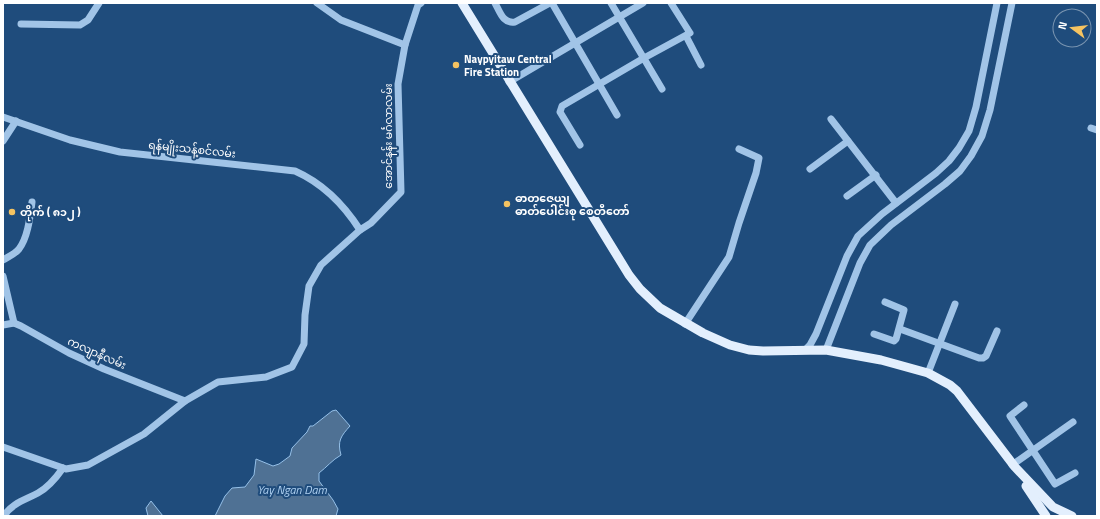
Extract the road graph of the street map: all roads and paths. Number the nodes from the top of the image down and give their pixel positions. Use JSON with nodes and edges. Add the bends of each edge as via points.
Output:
{"nodes":[{"id":1,"x":99,"y":3,"type":"edge"},
{"id":2,"x":316,"y":3,"type":"edge"},
{"id":3,"x":421,"y":3,"type":"edge"},
{"id":4,"x":462,"y":3,"type":"edge"},
{"id":5,"x":495,"y":3,"type":"edge"},
{"id":6,"x":551,"y":3,"type":"edge"},
{"id":7,"x":611,"y":3,"type":"edge"},
{"id":8,"x":643,"y":3,"type":"edge"},
{"id":9,"x":671,"y":3,"type":"edge"},
{"id":10,"x":997,"y":3,"type":"edge"},
{"id":11,"x":1012,"y":3,"type":"edge"},
{"id":12,"x":619,"y":17,"type":"junction"},
{"id":13,"x":21,"y":24,"type":"dead end"},
{"id":14,"x":686,"y":36,"type":"junction"},
{"id":15,"x":574,"y":42,"type":"junction"},
{"id":16,"x":405,"y":45,"type":"junction"},
{"id":17,"x":644,"y":58,"type":"junction"},
{"id":18,"x":701,"y":65,"type":"dead end"},
{"id":19,"x":509,"y":82,"type":"junction"},
{"id":20,"x":599,"y":85,"type":"junction"},
{"id":21,"x":662,"y":89,"type":"dead end"},
{"id":22,"x":617,"y":115,"type":"dead end"},
{"id":23,"x":3,"y":117,"type":"edge"},
{"id":24,"x":832,"y":119,"type":"dead end"},
{"id":25,"x":16,"y":121,"type":"junction"},
{"id":26,"x":848,"y":140,"type":"junction"},
{"id":27,"x":3,"y":141,"type":"edge"},
{"id":28,"x":580,"y":145,"type":"dead end"},
{"id":29,"x":739,"y":148,"type":"dead end"},
{"id":30,"x":810,"y":169,"type":"dead end"},
{"id":31,"x":876,"y":175,"type":"junction"},
{"id":32,"x":847,"y":196,"type":"dead end"},
{"id":33,"x":32,"y":202,"type":"dead end"},
{"id":34,"x":896,"y":203,"type":"junction"},
{"id":35,"x":889,"y":208,"type":"junction"},
{"id":36,"x":898,"y":219,"type":"junction"},
{"id":37,"x":360,"y":230,"type":"junction"},
{"id":38,"x":3,"y":260,"type":"edge"},
{"id":39,"x":3,"y":276,"type":"edge"},
{"id":40,"x":885,"y":302,"type":"dead end"},
{"id":41,"x":955,"y":304,"type":"dead end"},
{"id":42,"x":14,"y":323,"type":"junction"},
{"id":43,"x":685,"y":324,"type":"junction"},
{"id":44,"x":3,"y":325,"type":"edge"},
{"id":45,"x":900,"y":329,"type":"junction"},
{"id":46,"x":998,"y":332,"type":"dead end"},
{"id":47,"x":874,"y":334,"type":"dead end"},
{"id":48,"x":940,"y":343,"type":"junction"},
{"id":49,"x":805,"y":350,"type":"junction"},
{"id":50,"x":826,"y":350,"type":"junction"},
{"id":51,"x":928,"y":373,"type":"junction"},
{"id":52,"x":185,"y":401,"type":"junction"},
{"id":53,"x":1024,"y":405,"type":"dead end"},
{"id":54,"x":1073,"y":422,"type":"dead end"},
{"id":55,"x":3,"y":447,"type":"edge"},
{"id":56,"x":1032,"y":451,"type":"junction"},
{"id":57,"x":1014,"y":466,"type":"junction"},
{"id":58,"x":63,"y":468,"type":"junction"},
{"id":59,"x":1075,"y":473,"type":"dead end"},
{"id":60,"x":4,"y":516,"type":"edge"},
{"id":61,"x":1046,"y":516,"type":"edge"},
{"id":62,"x":1072,"y":516,"type":"edge"}],
"edges":[{"from":1,"to":13,"type":"street","via":[[88,20],[80,25]]},
{"from":2,"to":16,"type":"street","via":[[341,20]]},
{"from":3,"to":16,"type":"street","name":"အောင်နန်း မင်္ဂလာလမ်း","via":[[418,5]]},
{"from":4,"to":19,"type":"main road"},
{"from":5,"to":6,"type":"street","via":[[505,20],[510,23]]},
{"from":6,"to":15,"type":"street"},
{"from":7,"to":12,"type":"street"},
{"from":8,"to":12,"type":"street"},
{"from":9,"to":14,"type":"street","via":[[690,33]]},
{"from":10,"to":34,"type":"street","via":[[969,131],[949,161]]},
{"from":11,"to":36,"type":"street","via":[[990,110],[982,136],[960,171]]},
{"from":12,"to":15,"type":"street"},
{"from":12,"to":17,"type":"street"},
{"from":14,"to":17,"type":"street"},
{"from":14,"to":18,"type":"street"},
{"from":15,"to":19,"type":"street"},
{"from":15,"to":20,"type":"street"},
{"from":16,"to":37,"type":"street","name":"အောင်နန်း မင်္ဂလာလမ်း","via":[[398,84],[401,192],[372,223]]},
{"from":17,"to":20,"type":"street"},
{"from":17,"to":21,"type":"street"},
{"from":19,"to":43,"type":"main road","via":[[629,275],[660,308]]},
{"from":20,"to":22,"type":"street"},
{"from":20,"to":28,"type":"street","via":[[562,106],[560,112]]},
{"from":23,"to":25,"type":"street","name":"ရန်မျိုးသန့်စင်လမ်း"},
{"from":24,"to":26,"type":"street"},
{"from":25,"to":27,"type":"street"},
{"from":25,"to":37,"type":"street","name":"ရန်မျိုးသန့်စင်လမ်း","via":[[70,140],[120,152],[295,171],[324,189],[349,213]]},
{"from":26,"to":30,"type":"street"},
{"from":26,"to":31,"type":"street"},
{"from":29,"to":43,"type":"street","via":[[759,158],[756,173],[729,257]]},
{"from":31,"to":32,"type":"street"},
{"from":31,"to":34,"type":"street"},
{"from":33,"to":38,"type":"street","via":[[30,219],[19,249]]},
{"from":34,"to":35,"type":"street"},
{"from":35,"to":36,"type":"street"},
{"from":35,"to":49,"type":"street","via":[[858,236],[847,256],[816,334]]},
{"from":36,"to":50,"type":"street","via":[[870,245],[860,263]]},
{"from":37,"to":52,"type":"street","name":"အောင်နန်း မင်္ဂလာလမ်း","via":[[321,265],[309,286],[304,344],[292,367],[266,377],[218,382]]},
{"from":39,"to":42,"type":"street"},
{"from":40,"to":45,"type":"street","via":[[904,310]]},
{"from":41,"to":48,"type":"street"},
{"from":42,"to":44,"type":"street"},
{"from":42,"to":52,"type":"street","name":"ကလျာနီလမ်း","via":[[104,369]]},
{"from":43,"to":49,"type":"main road","via":[[730,345],[749,350]]},
{"from":45,"to":47,"type":"street","via":[[895,341]]},
{"from":45,"to":48,"type":"street"},
{"from":46,"to":48,"type":"street","via":[[983,358]]},
{"from":48,"to":51,"type":"street"},
{"from":49,"to":50,"type":"main road"},
{"from":50,"to":51,"type":"main road","via":[[881,360]]},
{"from":51,"to":57,"type":"main road","via":[[957,391]]},
{"from":52,"to":58,"type":"street","name":"အောင်နန်း မင်္ဂလာလမ်း","via":[[144,434],[88,466]]},
{"from":53,"to":56,"type":"street","via":[[1010,416]]},
{"from":54,"to":56,"type":"street"},
{"from":55,"to":58,"type":"street","name":"အောင်နန်း မင်္ဂလာလမ်း"},
{"from":56,"to":57,"type":"street"},
{"from":56,"to":59,"type":"street","via":[[1055,484]]},
{"from":57,"to":61,"type":"main road"},
{"from":57,"to":62,"type":"main road","via":[[1053,507]]},
{"from":58,"to":60,"type":"street","via":[[48,486],[17,503]]}]}
